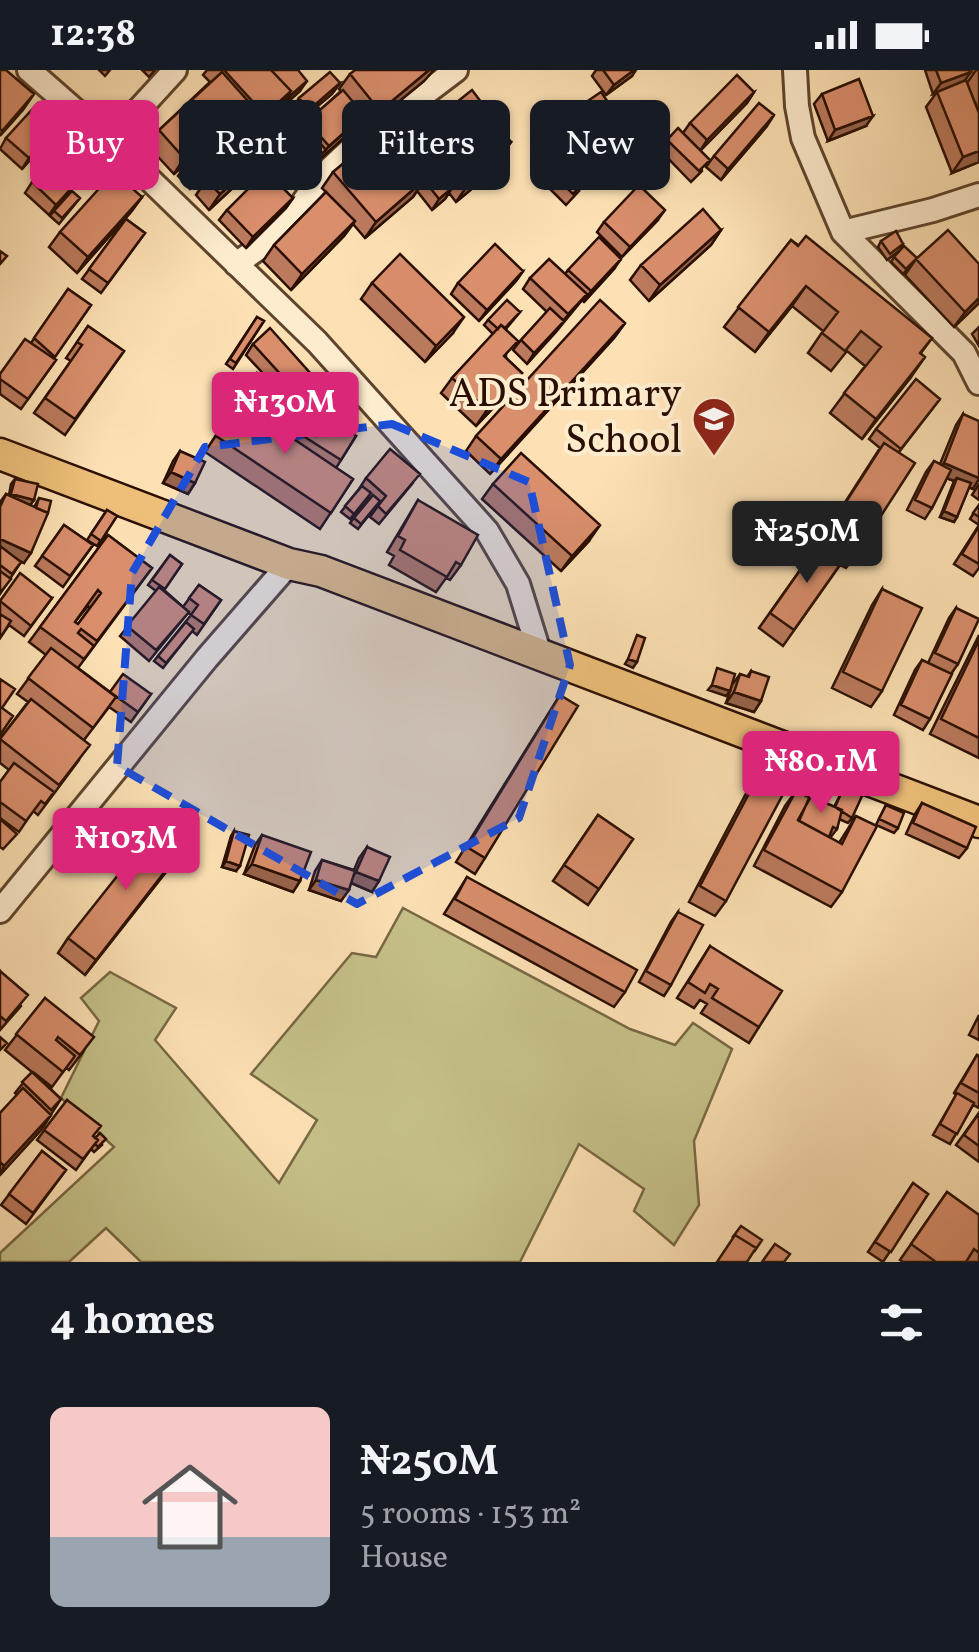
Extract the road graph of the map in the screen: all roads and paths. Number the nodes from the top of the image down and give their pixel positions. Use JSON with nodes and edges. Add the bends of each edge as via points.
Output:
{"nodes":[{"id":1,"x":30,"y":70,"type":"edge"},
{"id":2,"x":175,"y":70,"type":"edge"},
{"id":3,"x":456,"y":70,"type":"edge"},
{"id":4,"x":796,"y":70,"type":"edge"},
{"id":5,"x":64,"y":100,"type":"edge"},
{"id":6,"x":148,"y":100,"type":"edge"},
{"id":7,"x":159,"y":189,"type":"edge"},
{"id":8,"x":979,"y":195,"type":"edge"},
{"id":9,"x":843,"y":232,"type":"junction"},
{"id":10,"x":236,"y":264,"type":"junction"},
{"id":11,"x":979,"y":382,"type":"edge"},
{"id":12,"x":0,"y":454,"type":"edge"},
{"id":13,"x":289,"y":564,"type":"junction"},
{"id":14,"x":540,"y":655,"type":"junction"},
{"id":15,"x":979,"y":822,"type":"edge"},
{"id":16,"x":0,"y":911,"type":"edge"}],
"edges":[{"from":1,"to":5,"type":"street"},
{"from":2,"to":6,"type":"street"},
{"from":3,"to":10,"type":"street","via":[[349,150],[294,216]]},
{"from":4,"to":9,"type":"street","via":[[803,138]]},
{"from":7,"to":10,"type":"street"},
{"from":8,"to":9,"type":"street"},
{"from":9,"to":11,"type":"street","via":[[964,353]]},
{"from":10,"to":14,"type":"street","via":[[317,342],[487,531],[518,584]]},
{"from":12,"to":13,"type":"main road"},
{"from":13,"to":14,"type":"main road"},
{"from":13,"to":16,"type":"street"},
{"from":14,"to":15,"type":"main road"}]}
